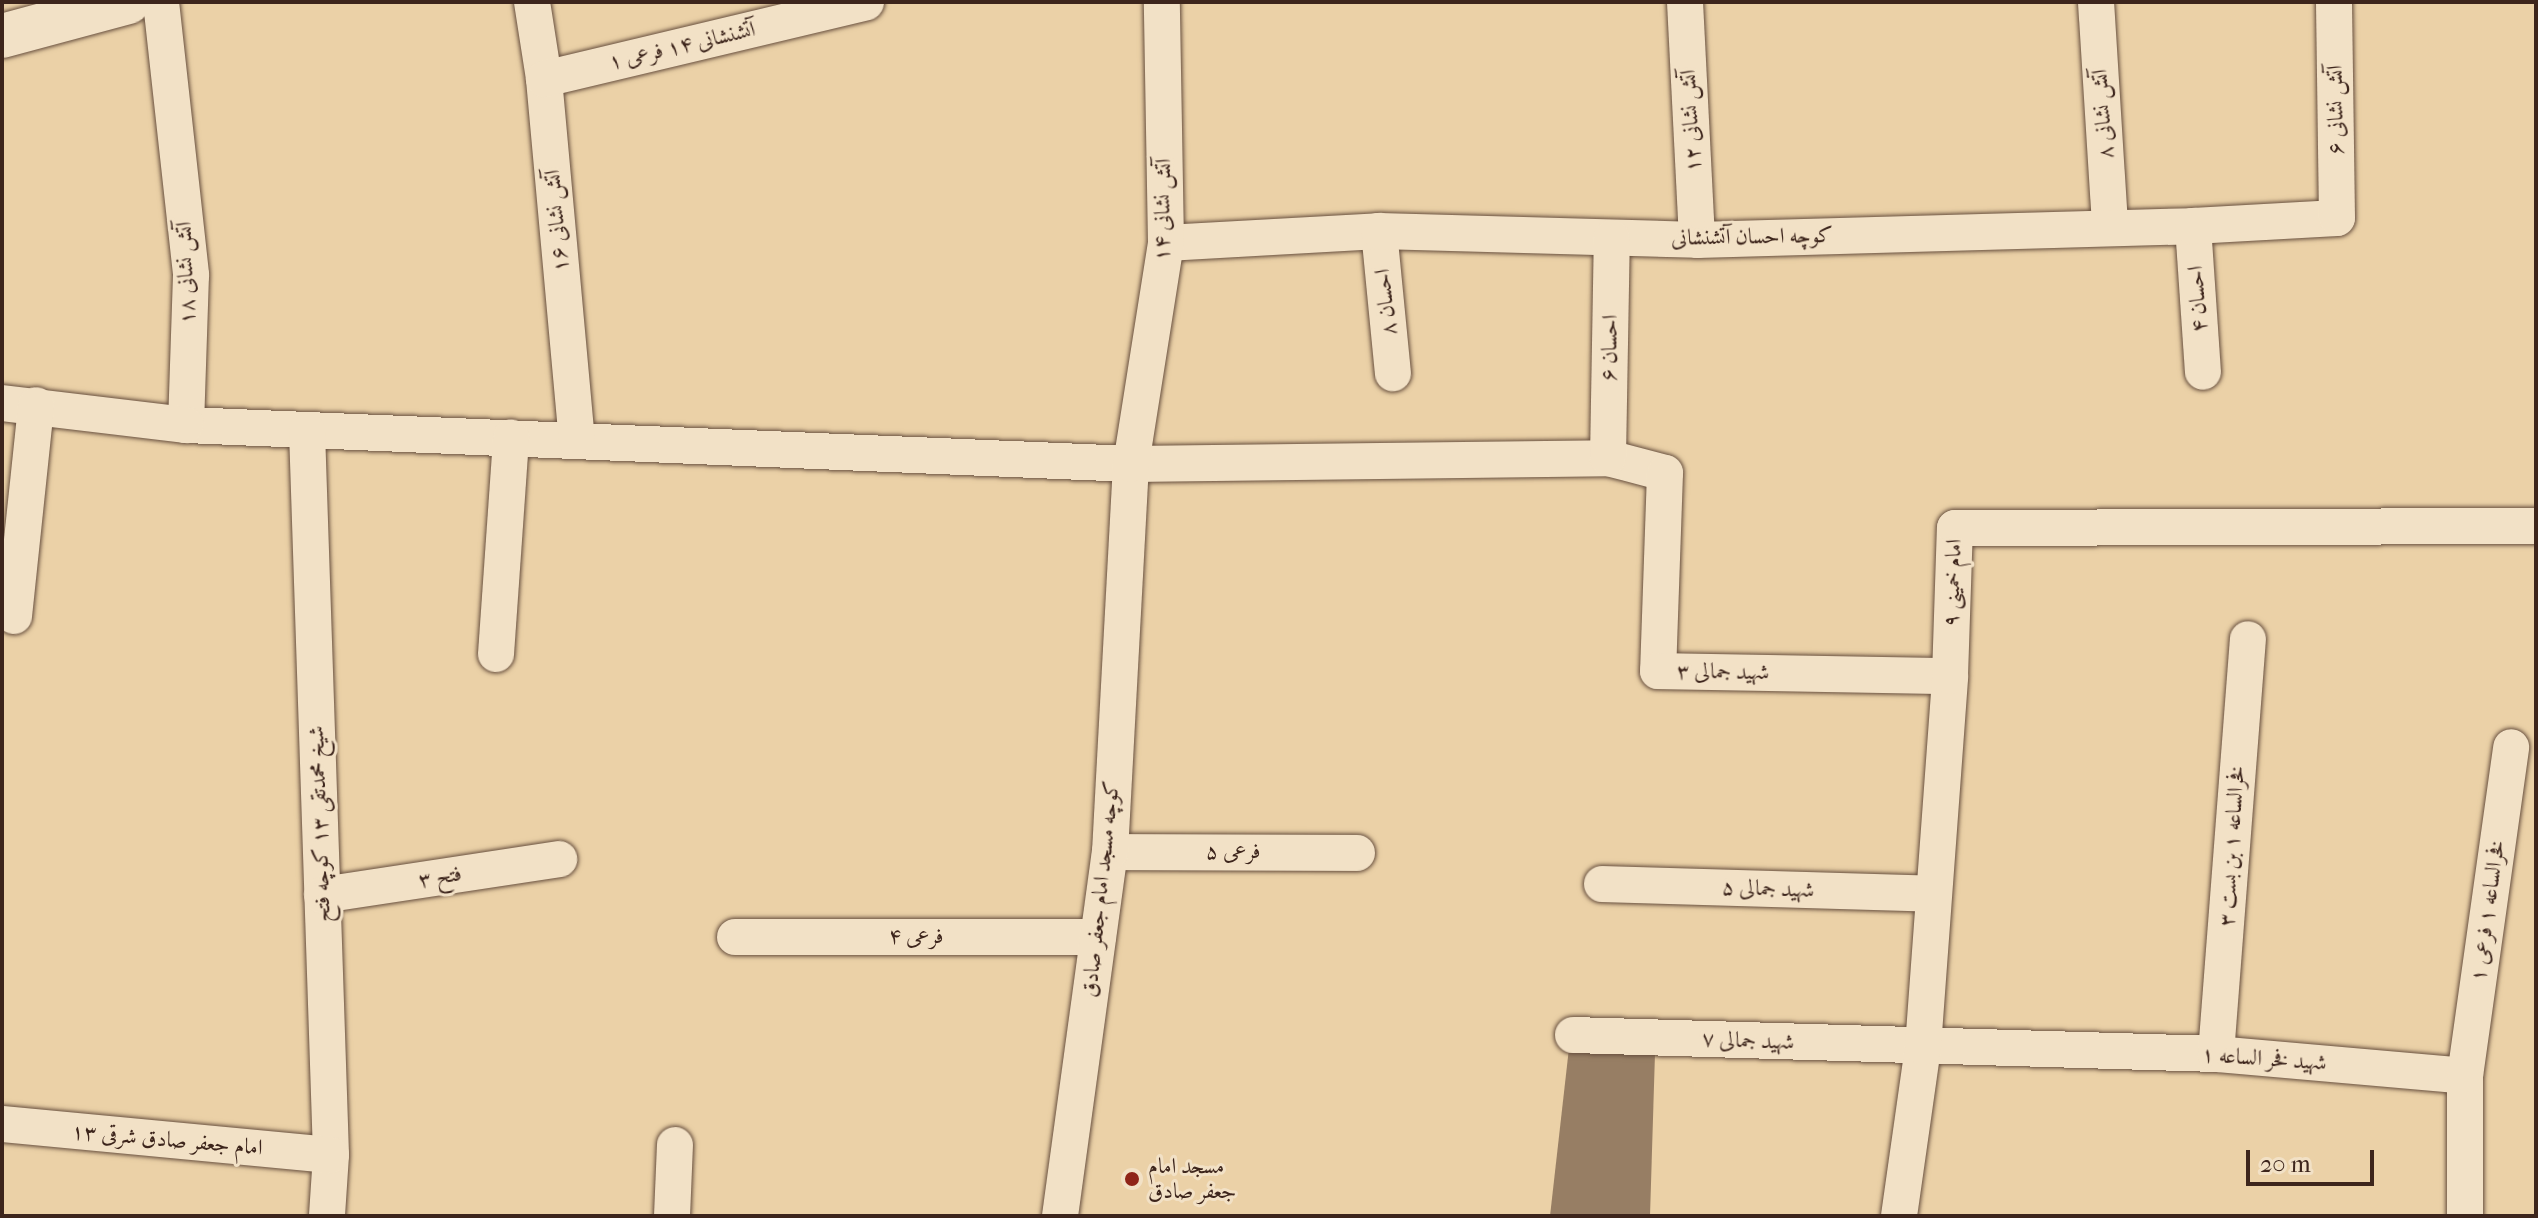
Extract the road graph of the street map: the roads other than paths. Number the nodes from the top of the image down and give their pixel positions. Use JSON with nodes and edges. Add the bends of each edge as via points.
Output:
{"nodes":[{"id":1,"x":128,"y":2,"type":"edge"},
{"id":2,"x":161,"y":2,"type":"edge"},
{"id":3,"x":532,"y":2,"type":"edge"},
{"id":4,"x":866,"y":2,"type":"edge"},
{"id":5,"x":1162,"y":2,"type":"edge"},
{"id":6,"x":1685,"y":2,"type":"edge"},
{"id":7,"x":2096,"y":2,"type":"edge"},
{"id":8,"x":2334,"y":2,"type":"edge"},
{"id":9,"x":2,"y":36,"type":"edge"},
{"id":10,"x":544,"y":79,"type":"junction"},
{"id":11,"x":2337,"y":218,"type":"joint"},
{"id":12,"x":2193,"y":226,"type":"junction"},
{"id":13,"x":2110,"y":227,"type":"junction"},
{"id":14,"x":1379,"y":231,"type":"junction"},
{"id":15,"x":1612,"y":238,"type":"junction"},
{"id":16,"x":1697,"y":240,"type":"junction"},
{"id":17,"x":1166,"y":243,"type":"junction"},
{"id":18,"x":2203,"y":372,"type":"dead end"},
{"id":19,"x":1393,"y":373,"type":"dead end"},
{"id":20,"x":19,"y":404,"type":"edge"},
{"id":21,"x":186,"y":425,"type":"junction"},
{"id":22,"x":307,"y":431,"type":"junction"},
{"id":23,"x":511,"y":438,"type":"junction"},
{"id":24,"x":577,"y":440,"type":"junction"},
{"id":25,"x":1608,"y":458,"type":"junction"},
{"id":26,"x":1131,"y":464,"type":"junction"},
{"id":27,"x":2536,"y":526,"type":"edge"},
{"id":28,"x":14,"y":616,"type":"dead end"},
{"id":29,"x":2248,"y":639,"type":"dead end"},
{"id":30,"x":496,"y":654,"type":"dead end"},
{"id":31,"x":1950,"y":676,"type":"junction"},
{"id":32,"x":2511,"y":747,"type":"dead end"},
{"id":33,"x":1110,"y":852,"type":"junction"},
{"id":34,"x":1357,"y":853,"type":"dead end"},
{"id":35,"x":559,"y":859,"type":"dead end"},
{"id":36,"x":1602,"y":884,"type":"dead end"},
{"id":37,"x":1933,"y":894,"type":"junction"},
{"id":38,"x":322,"y":895,"type":"junction"},
{"id":39,"x":735,"y":937,"type":"dead end"},
{"id":40,"x":1098,"y":937,"type":"junction"},
{"id":41,"x":1573,"y":1035,"type":"dead end"},
{"id":42,"x":1923,"y":1047,"type":"junction"},
{"id":43,"x":2216,"y":1054,"type":"junction"},
{"id":44,"x":2465,"y":1076,"type":"junction"},
{"id":45,"x":2,"y":1124,"type":"edge"},
{"id":46,"x":675,"y":1145,"type":"dead end"},
{"id":47,"x":331,"y":1155,"type":"junction"},
{"id":48,"x":327,"y":1216,"type":"edge"},
{"id":49,"x":672,"y":1216,"type":"edge"},
{"id":50,"x":1060,"y":1216,"type":"edge"},
{"id":51,"x":1899,"y":1216,"type":"edge"},
{"id":52,"x":2465,"y":1216,"type":"edge"}],
"edges":[{"from":1,"to":9,"type":"street"},
{"from":2,"to":21,"type":"street","name":"آتش نشانی ۱۸","via":[[191,275]]},
{"from":3,"to":10,"type":"street","name":"آتش نشانی ۱۶"},
{"from":4,"to":10,"type":"street","name":"آتشنشانی ۱۴ فرعی ۱"},
{"from":5,"to":17,"type":"street","name":"آتش نشانی ۱۴"},
{"from":6,"to":16,"type":"street","name":"آتش نشانی ۱۲"},
{"from":7,"to":13,"type":"street","name":"آتش نشانی ۸"},
{"from":8,"to":11,"type":"street","name":"آتش نشانی ۶"},
{"from":10,"to":24,"type":"street","name":"آتش نشانی ۱۶"},
{"from":11,"to":12,"type":"street","name":"کوچه احسان آتشنشانی"},
{"from":12,"to":13,"type":"street","name":"کوچه احسان آتشنشانی"},
{"from":12,"to":18,"type":"street","name":"احسان ۴"},
{"from":13,"to":16,"type":"street","name":"کوچه احسان آتشنشانی"},
{"from":14,"to":15,"type":"street","name":"کوچه احسان آتشنشانی"},
{"from":14,"to":17,"type":"street","name":"کوچه احسان آتشنشانی"},
{"from":14,"to":19,"type":"street","name":"احسان ۸"},
{"from":15,"to":16,"type":"street","name":"کوچه احسان آتشنشانی"},
{"from":15,"to":25,"type":"street","name":"احسان ۶"},
{"from":17,"to":26,"type":"street","name":"آتش نشانی ۱۴"},
{"from":20,"to":21,"type":"street"},
{"from":20,"to":28,"type":"street"},
{"from":21,"to":22,"type":"street"},
{"from":22,"to":23,"type":"street"},
{"from":22,"to":38,"type":"street","name":"شیخ محمدتقی ۱۳ کوچه فتح"},
{"from":23,"to":24,"type":"street"},
{"from":23,"to":30,"type":"street"},
{"from":24,"to":26,"type":"street"},
{"from":25,"to":26,"type":"street"},
{"from":25,"to":31,"type":"street","name":"شهید جمالی ۳","via":[[1665,473],[1658,671]]},
{"from":26,"to":33,"type":"street","name":"کوچه مسجد امام جعفر صادق"},
{"from":27,"to":31,"type":"street","name":"امام خمینی ۹","via":[[1955,528]]},
{"from":29,"to":43,"type":"street","name":"فخرالساعه ۱ بن بست ۳"},
{"from":31,"to":37,"type":"street","name":"امام خمینی ۹"},
{"from":32,"to":44,"type":"street","name":"فخرالساعه ۱ فرعی ۱"},
{"from":33,"to":34,"type":"street","name":"فرعی ۵"},
{"from":33,"to":40,"type":"street","name":"کوچه مسجد امام جعفر صادق"},
{"from":35,"to":38,"type":"street","name":"فتح ۳"},
{"from":36,"to":37,"type":"street","name":"شهید جمالی ۵"},
{"from":37,"to":42,"type":"street","name":"امام خمینی ۹"},
{"from":38,"to":47,"type":"street","name":"شیخ محمدتقی ۱۳ کوچه فتح"},
{"from":39,"to":40,"type":"street","name":"فرعی ۴"},
{"from":40,"to":50,"type":"street","name":"کوچه مسجد امام جعفر صادق"},
{"from":41,"to":42,"type":"street","name":"شهید جمالی ۷"},
{"from":42,"to":43,"type":"street","name":"شهید فخر الساعه ۱"},
{"from":42,"to":51,"type":"street","name":"امام خمینی ۹"},
{"from":43,"to":44,"type":"street","name":"شهید فخر الساعه ۱"},
{"from":44,"to":52,"type":"street"},
{"from":45,"to":47,"type":"street","name":"امام جعفر صادق شرقی ۱۳"},
{"from":46,"to":49,"type":"street"},
{"from":47,"to":48,"type":"street","name":"شیخ محمدتقی ۱۳ کوچه فتح"}]}
